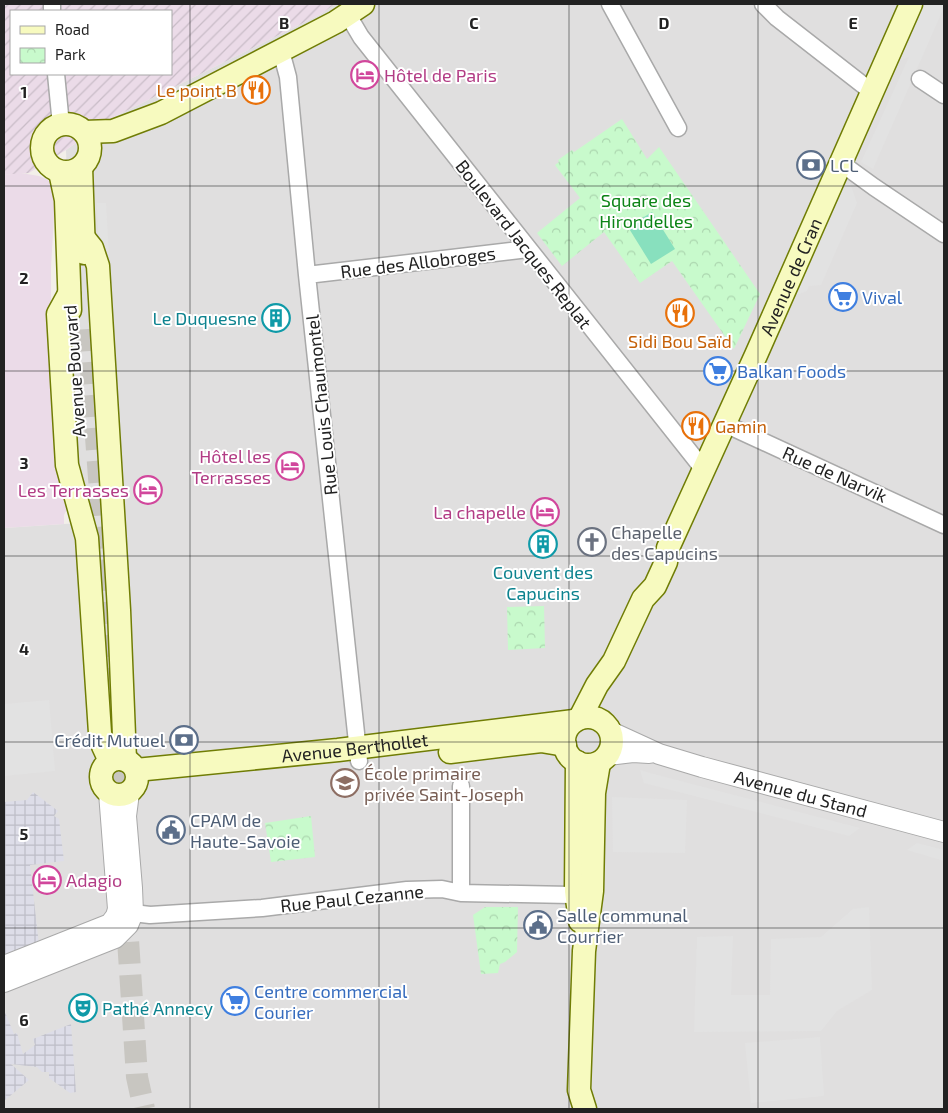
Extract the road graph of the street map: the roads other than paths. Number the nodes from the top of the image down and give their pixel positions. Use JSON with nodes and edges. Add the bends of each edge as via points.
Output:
{"nodes":[{"id":1,"x":610,"y":4,"type":"edge"},
{"id":2,"x":763,"y":4,"type":"edge"},
{"id":3,"x":911,"y":4,"type":"edge"},
{"id":4,"x":355,"y":9,"type":"edge"},
{"id":5,"x":281,"y":51,"type":"junction"},
{"id":6,"x":56,"y":75,"type":"edge"},
{"id":7,"x":920,"y":79,"type":"dead end"},
{"id":8,"x":872,"y":92,"type":"junction"},
{"id":9,"x":944,"y":96,"type":"edge"},
{"id":10,"x":161,"y":113,"type":"junction"},
{"id":11,"x":62,"y":124,"type":"junction"},
{"id":12,"x":678,"y":128,"type":"dead end"},
{"id":13,"x":84,"y":132,"type":"junction"},
{"id":14,"x":841,"y":163,"type":"junction"},
{"id":15,"x":77,"y":165,"type":"junction"},
{"id":16,"x":944,"y":234,"type":"edge"},
{"id":17,"x":84,"y":238,"type":"junction"},
{"id":18,"x":528,"y":249,"type":"junction"},
{"id":19,"x":307,"y":274,"type":"junction"},
{"id":20,"x":69,"y":294,"type":"junction"},
{"id":21,"x":88,"y":329,"type":"tunnel mouth"},
{"id":22,"x":725,"y":424,"type":"junction"},
{"id":23,"x":704,"y":470,"type":"junction"},
{"id":24,"x":944,"y":525,"type":"edge"},
{"id":25,"x":103,"y":569,"type":"tunnel mouth"},
{"id":26,"x":614,"y":661,"type":"junction"},
{"id":27,"x":577,"y":719,"type":"junction"},
{"id":28,"x":609,"y":728,"type":"junction"},
{"id":29,"x":359,"y":754,"type":"junction"},
{"id":30,"x":571,"y":754,"type":"junction"},
{"id":31,"x":658,"y":754,"type":"junction"},
{"id":32,"x":604,"y":759,"type":"junction"},
{"id":33,"x":124,"y":777,"type":"junction"},
{"id":34,"x":461,"y":786,"type":"tunnel mouth"},
{"id":35,"x":944,"y":832,"type":"edge"},
{"id":36,"x":461,"y":893,"type":"junction"},
{"id":37,"x":571,"y":895,"type":"dead end"},
{"id":38,"x":133,"y":913,"type":"junction"},
{"id":39,"x":584,"y":951,"type":"junction"},
{"id":40,"x":4,"y":966,"type":"edge"},
{"id":41,"x":4,"y":982,"type":"edge"},
{"id":42,"x":579,"y":1103,"type":"edge"}],
"edges":[{"from":1,"to":12,"type":"street"},
{"from":2,"to":8,"type":"street"},
{"from":3,"to":8,"type":"main road","name":"Avenue de Cran"},
{"from":4,"to":5,"type":"main road"},
{"from":4,"to":18,"type":"street","name":"Boulevard Jacques Replat","via":[[361,37]]},
{"from":5,"to":10,"type":"main road"},
{"from":5,"to":19,"type":"street","name":"Rue Louis Chaumontel","via":[[288,76]]},
{"from":6,"to":11,"type":"street"},
{"from":7,"to":9,"type":"street"},
{"from":8,"to":14,"type":"main road","name":"Avenue de Cran"},
{"from":10,"to":13,"type":"main road","via":[[113,131]]},
{"from":10,"to":15,"type":"main road","via":[[134,134]]},
{"from":11,"to":13,"type":"main road","via":[[74,125]]},
{"from":11,"to":15,"type":"main road","via":[[46,134],[42,146],[44,158],[52,168]]},
{"from":13,"to":15,"type":"main road","via":[[90,144]]},
{"from":14,"to":16,"type":"street"},
{"from":14,"to":22,"type":"main road","name":"Avenue de Cran"},
{"from":15,"to":17,"type":"main road","name":"Avenue Bouvard"},
{"from":15,"to":20,"type":"main road","name":"Avenue Bouvard","via":[[66,200]]},
{"from":17,"to":21,"type":"main road","name":"Avenue Bouvard"},
{"from":17,"to":33,"type":"main road","via":[[92,248],[98,266],[120,618]]},
{"from":18,"to":19,"type":"street","name":"Rue des Allobroges"},
{"from":18,"to":23,"type":"street","name":"Boulevard Jacques Replat"},
{"from":19,"to":29,"type":"street","name":"Rue Louis Chaumontel"},
{"from":20,"to":25,"type":"main road","name":"Avenue Bouvard","via":[[80,465],[99,532]]},
{"from":20,"to":33,"type":"main road","via":[[58,314],[67,464],[87,538],[100,733],[103,746]]},
{"from":22,"to":23,"type":"main road","name":"Avenue de Cran"},
{"from":22,"to":24,"type":"street","name":"Rue de Narvik"},
{"from":23,"to":26,"type":"main road","name":"Avenue de Cran","via":[[668,548],[655,558],[644,582],[643,599]]},
{"from":26,"to":27,"type":"main road","name":"Avenue de Cran"},
{"from":26,"to":28,"type":"main road","name":"Avenue de Cran","via":[[606,701]]},
{"from":27,"to":28,"type":"main road","via":[[598,718]]},
{"from":27,"to":29,"type":"main road","name":"Avenue Berthollet"},
{"from":27,"to":30,"type":"main road","via":[[564,736]]},
{"from":28,"to":31,"type":"street","name":"Avenue du Stand"},
{"from":28,"to":32,"type":"main road","via":[[612,745]]},
{"from":29,"to":30,"type":"main road","name":"Avenue Berthollet","via":[[461,758],[542,741],[552,742]]},
{"from":29,"to":33,"type":"main road","name":"Avenue Berthollet"},
{"from":30,"to":32,"type":"main road","via":[[588,765]]},
{"from":30,"to":39,"type":"main road","via":[[576,891]]},
{"from":31,"to":32,"type":"street","name":"Avenue du Stand","via":[[633,752]]},
{"from":31,"to":35,"type":"street","name":"Avenue du Stand"},
{"from":32,"to":39,"type":"main road","via":[[594,793],[592,891]]},
{"from":33,"to":38,"type":"street"},
{"from":33,"to":40,"type":"street","via":[[116,916],[110,924]]},
{"from":34,"to":36,"type":"street"},
{"from":36,"to":37,"type":"street","name":"Rue Paul Cezanne"},
{"from":36,"to":38,"type":"street","name":"Rue Paul Cezanne","via":[[442,889],[406,890],[262,908],[150,915]]},
{"from":38,"to":41,"type":"street","via":[[128,925],[115,938]]},
{"from":39,"to":42,"type":"main road"}]}
